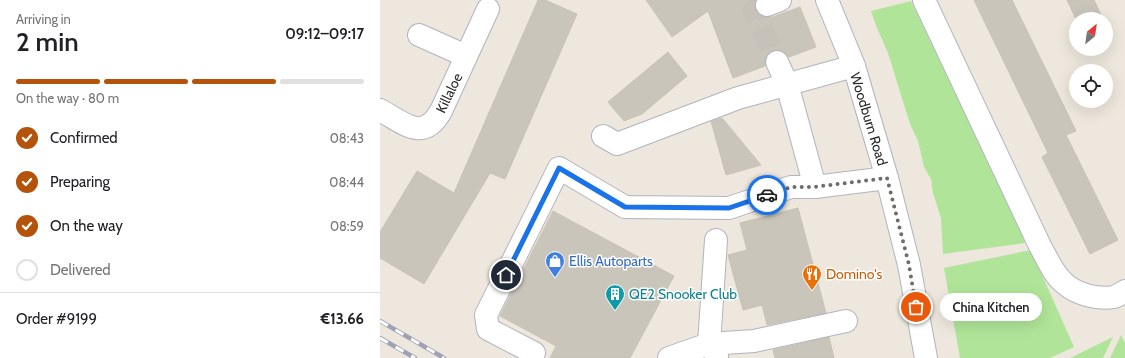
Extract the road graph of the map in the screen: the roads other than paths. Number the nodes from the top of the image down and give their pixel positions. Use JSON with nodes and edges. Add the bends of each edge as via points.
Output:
{"nodes":[{"id":1,"x":827,"y":0,"type":"edge"},
{"id":2,"x":924,"y":0,"type":"edge"},
{"id":3,"x":488,"y":9,"type":"dead end"},
{"id":4,"x":419,"y":35,"type":"dead end"},
{"id":5,"x":466,"y":56,"type":"junction"},
{"id":6,"x":777,"y":62,"type":"tunnel mouth"},
{"id":7,"x":854,"y":66,"type":"junction"},
{"id":8,"x":787,"y":84,"type":"junction"},
{"id":9,"x":380,"y":111,"type":"edge"},
{"id":10,"x":603,"y":136,"type":"dead end"},
{"id":11,"x":887,"y":178,"type":"junction"},
{"id":12,"x":814,"y":187,"type":"junction"},
{"id":13,"x":716,"y":240,"type":"dead end"},
{"id":14,"x":1115,"y":294,"type":"edge"},
{"id":15,"x":846,"y":321,"type":"dead end"},
{"id":16,"x":714,"y":351,"type":"edge"},
{"id":17,"x":534,"y":353,"type":"dead end"},
{"id":18,"x":669,"y":358,"type":"edge"},
{"id":19,"x":926,"y":358,"type":"edge"}],
"edges":[{"from":1,"to":7,"type":"street","name":"Woodburn Road"},
{"from":2,"to":14,"type":"street","via":[[1053,269],[1063,283],[1080,293],[1089,296]]},
{"from":3,"to":5,"type":"street","name":"Killaloe"},
{"from":4,"to":5,"type":"street"},
{"from":5,"to":9,"type":"street","name":"Killaloe","via":[[441,111],[431,125],[414,128]]},
{"from":6,"to":8,"type":"street"},
{"from":7,"to":8,"type":"street"},
{"from":7,"to":11,"type":"street","name":"Woodburn Road"},
{"from":8,"to":10,"type":"street","via":[[738,98],[617,144]]},
{"from":8,"to":12,"type":"street"},
{"from":11,"to":12,"type":"street"},
{"from":11,"to":19,"type":"street","name":"Woodburn Road","via":[[909,265]]},
{"from":12,"to":17,"type":"street","via":[[791,187],[729,208],[625,207],[559,168],[486,315],[488,329]]},
{"from":13,"to":16,"type":"street"},
{"from":15,"to":16,"type":"street"},
{"from":16,"to":18,"type":"street"}]}
